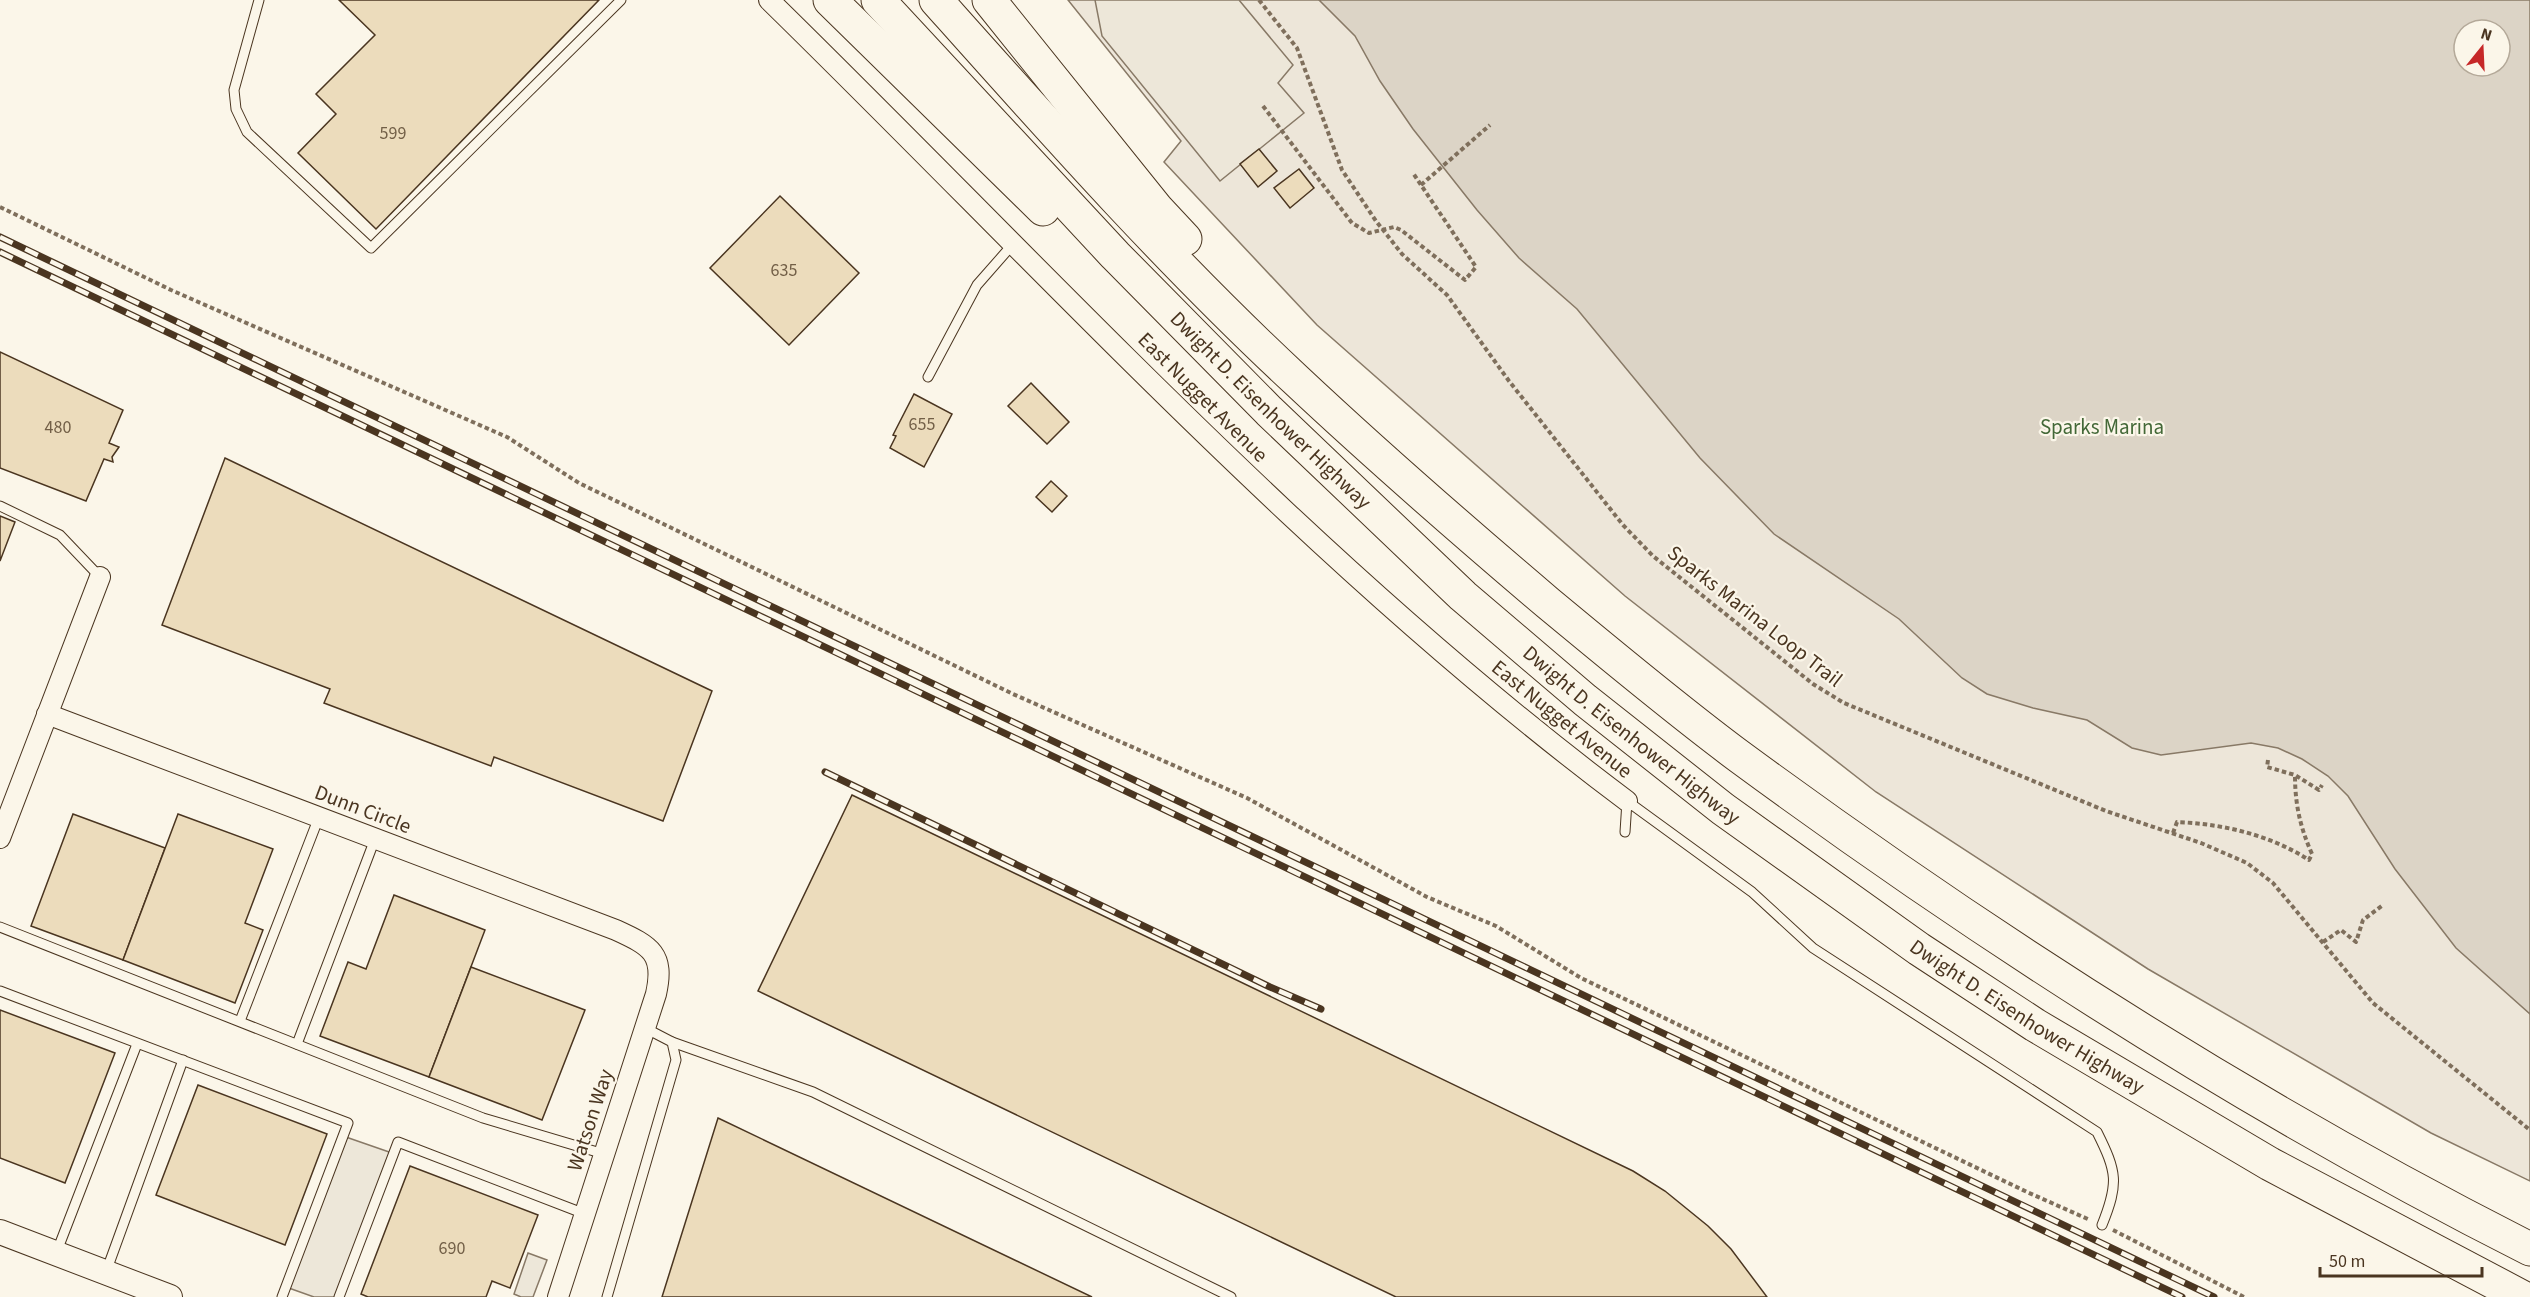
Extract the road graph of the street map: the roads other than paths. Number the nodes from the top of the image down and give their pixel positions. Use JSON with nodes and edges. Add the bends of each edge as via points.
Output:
{"nodes":[{"id":1,"x":259,"y":0,"type":"edge"},
{"id":2,"x":621,"y":0,"type":"edge"},
{"id":3,"x":769,"y":0,"type":"edge"},
{"id":4,"x":830,"y":0,"type":"edge"},
{"id":5,"x":878,"y":0,"type":"edge"},
{"id":6,"x":936,"y":0,"type":"edge"},
{"id":7,"x":989,"y":0,"type":"edge"},
{"id":8,"x":1014,"y":243,"type":"junction"},
{"id":9,"x":928,"y":377,"type":"dead end"},
{"id":10,"x":0,"y":506,"type":"edge"},
{"id":11,"x":1442,"y":513,"type":"junction"},
{"id":12,"x":100,"y":577,"type":"joint"},
{"id":13,"x":1463,"y":597,"type":"junction"},
{"id":14,"x":47,"y":714,"type":"junction"},
{"id":15,"x":1627,"y":801,"type":"junction"},
{"id":16,"x":319,"y":817,"type":"junction"},
{"id":17,"x":1625,"y":832,"type":"dead end"},
{"id":18,"x":0,"y":838,"type":"edge"},
{"id":19,"x":375,"y":839,"type":"junction"},
{"id":20,"x":0,"y":927,"type":"edge"},
{"id":21,"x":657,"y":957,"type":"joint"},
{"id":22,"x":0,"y":991,"type":"edge"},
{"id":23,"x":240,"y":1021,"type":"junction"},
{"id":24,"x":645,"y":1028,"type":"junction"},
{"id":25,"x":672,"y":1042,"type":"junction"},
{"id":26,"x":137,"y":1044,"type":"junction"},
{"id":27,"x":297,"y":1044,"type":"junction"},
{"id":28,"x":183,"y":1060,"type":"junction"},
{"id":29,"x":604,"y":1154,"type":"junction"},
{"id":30,"x":585,"y":1214,"type":"junction"},
{"id":31,"x":2102,"y":1225,"type":"road end"},
{"id":32,"x":0,"y":1232,"type":"edge"},
{"id":33,"x":2530,"y":1249,"type":"edge"},
{"id":34,"x":56,"y":1253,"type":"junction"},
{"id":35,"x":106,"y":1272,"type":"junction"},
{"id":36,"x":170,"y":1297,"type":"edge"},
{"id":37,"x":282,"y":1297,"type":"edge"},
{"id":38,"x":339,"y":1297,"type":"edge"},
{"id":39,"x":558,"y":1297,"type":"edge"},
{"id":40,"x":607,"y":1297,"type":"edge"},
{"id":41,"x":1231,"y":1297,"type":"edge"},
{"id":42,"x":2523,"y":1297,"type":"edge"}],
"edges":[{"from":1,"to":2,"type":"lane","via":[[234,90],[236,109],[247,132],[370,248]]},
{"from":3,"to":8,"type":"street","name":"East Nugget Avenue"},
{"from":4,"to":13,"type":"highway","via":[[1218,385],[1364,524]]},
{"from":5,"to":13,"type":"highway","name":"Dwight D. Eisenhower Highway","via":[[1115,255],[1269,411]]},
{"from":6,"to":11,"type":"highway","name":"Dwight D. Eisenhower Highway","via":[[1093,177],[1202,288],[1292,377]]},
{"from":7,"to":11,"type":"highway","via":[[1157,209],[1220,276],[1396,447]]},
{"from":8,"to":9,"type":"lane","via":[[977,285]]},
{"from":8,"to":15,"type":"street","name":"East Nugget Avenue","via":[[1350,571],[1535,733]]},
{"from":10,"to":12,"type":"lane","via":[[60,535]]},
{"from":11,"to":33,"type":"highway","name":"Dwight D. Eisenhower Highway","via":[[1737,755],[2059,978],[2404,1185]]},
{"from":12,"to":14,"type":"street"},
{"from":13,"to":42,"type":"highway","name":"Dwight D. Eisenhower Highway","via":[[1723,809],[1919,949],[2036,1025],[2270,1164]]},
{"from":14,"to":16,"type":"street","name":"Dunn Circle"},
{"from":14,"to":18,"type":"street"},
{"from":15,"to":17,"type":"lane"},
{"from":15,"to":31,"type":"lane","via":[[1752,892],[1813,948],[2097,1132],[2113,1163],[2114,1196]]},
{"from":16,"to":19,"type":"street","name":"Dunn Circle"},
{"from":16,"to":23,"type":"lane"},
{"from":19,"to":21,"type":"street","name":"Dunn Circle","via":[[616,930],[640,942]]},
{"from":19,"to":27,"type":"lane"},
{"from":20,"to":23,"type":"lane"},
{"from":21,"to":24,"type":"street","name":"Watson Way","via":[[660,976]]},
{"from":22,"to":26,"type":"lane"},
{"from":23,"to":27,"type":"lane"},
{"from":24,"to":25,"type":"lane"},
{"from":24,"to":29,"type":"street","name":"Watson Way"},
{"from":25,"to":40,"type":"lane","via":[[676,1060]]},
{"from":25,"to":41,"type":"lane","via":[[813,1092]]},
{"from":26,"to":28,"type":"lane"},
{"from":26,"to":34,"type":"lane"},
{"from":27,"to":29,"type":"lane","via":[[483,1118]]},
{"from":28,"to":35,"type":"lane"},
{"from":28,"to":37,"type":"lane","via":[[348,1123]]},
{"from":29,"to":30,"type":"street","name":"Watson Way"},
{"from":30,"to":38,"type":"lane","via":[[398,1142]]},
{"from":30,"to":39,"type":"street","name":"Watson Way"},
{"from":32,"to":34,"type":"street"},
{"from":34,"to":35,"type":"street"},
{"from":35,"to":36,"type":"street"}]}
